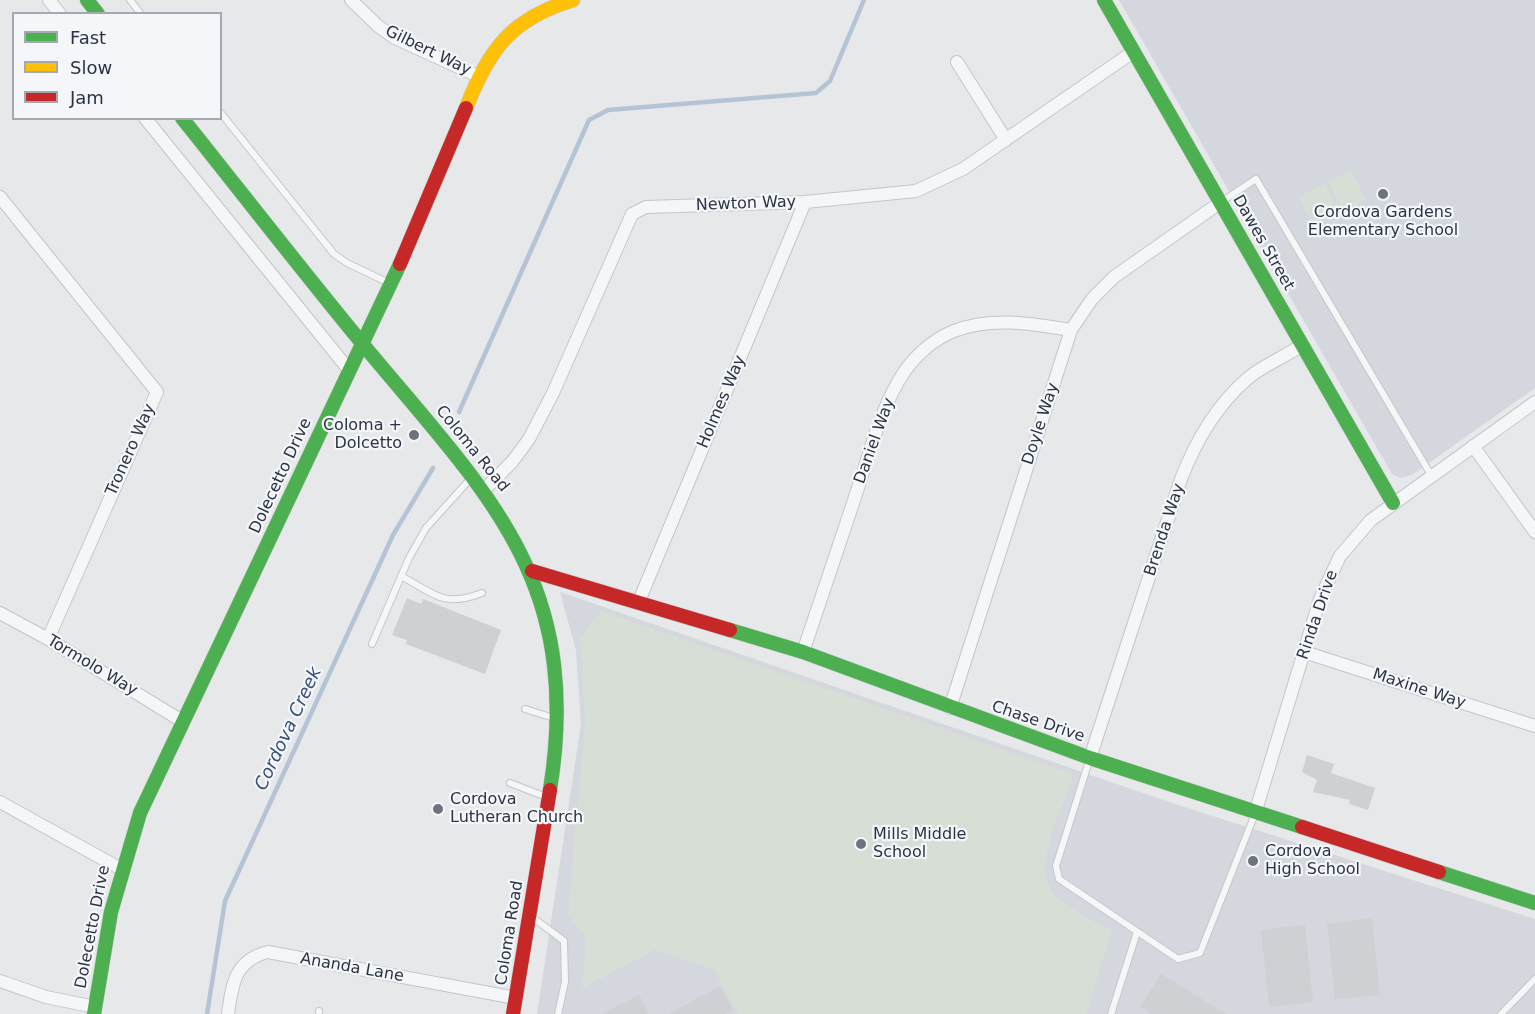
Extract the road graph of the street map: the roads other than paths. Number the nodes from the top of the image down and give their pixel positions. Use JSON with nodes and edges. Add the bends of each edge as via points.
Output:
{"nodes":[{"id":1,"x":49,"y":0,"type":"edge"},
{"id":2,"x":87,"y":0,"type":"edge"},
{"id":3,"x":130,"y":0,"type":"edge"},
{"id":4,"x":351,"y":0,"type":"edge"},
{"id":5,"x":573,"y":0,"type":"edge"},
{"id":6,"x":1104,"y":0,"type":"edge"},
{"id":7,"x":58,"y":12,"type":"edge"},
{"id":8,"x":96,"y":12,"type":"edge"},
{"id":9,"x":139,"y":12,"type":"edge"},
{"id":10,"x":1133,"y":52,"type":"junction"},
{"id":11,"x":957,"y":62,"type":"dead end"},
{"id":12,"x":480,"y":77,"type":"junction"},
{"id":13,"x":222,"y":114,"type":"edge"},
{"id":14,"x":147,"y":120,"type":"edge"},
{"id":15,"x":184,"y":120,"type":"edge"},
{"id":16,"x":1006,"y":140,"type":"junction"},
{"id":17,"x":0,"y":197,"type":"edge"},
{"id":18,"x":805,"y":202,"type":"junction"},
{"id":19,"x":1221,"y":202,"type":"junction"},
{"id":20,"x":392,"y":285,"type":"junction"},
{"id":21,"x":1071,"y":330,"type":"junction"},
{"id":22,"x":362,"y":343,"type":"junction"},
{"id":23,"x":1302,"y":345,"type":"junction"},
{"id":24,"x":349,"y":370,"type":"junction"},
{"id":25,"x":1535,"y":402,"type":"edge"},
{"id":26,"x":1473,"y":446,"type":"junction"},
{"id":27,"x":475,"y":474,"type":"junction"},
{"id":28,"x":1431,"y":475,"type":"junction"},
{"id":29,"x":486,"y":488,"type":"junction"},
{"id":30,"x":1394,"y":502,"type":"junction"},
{"id":31,"x":1535,"y":532,"type":"edge"},
{"id":32,"x":532,"y":571,"type":"junction"},
{"id":33,"x":401,"y":576,"type":"junction"},
{"id":34,"x":482,"y":593,"type":"dead end"},
{"id":35,"x":639,"y":601,"type":"junction"},
{"id":36,"x":0,"y":613,"type":"edge"},
{"id":37,"x":48,"y":639,"type":"junction"},
{"id":38,"x":372,"y":644,"type":"dead end"},
{"id":39,"x":803,"y":652,"type":"junction"},
{"id":40,"x":1304,"y":652,"type":"junction"},
{"id":41,"x":950,"y":708,"type":"junction"},
{"id":42,"x":525,"y":709,"type":"dead end"},
{"id":43,"x":558,"y":719,"type":"junction"},
{"id":44,"x":183,"y":722,"type":"junction"},
{"id":45,"x":1535,"y":726,"type":"edge"},
{"id":46,"x":1090,"y":758,"type":"junction"},
{"id":47,"x":510,"y":783,"type":"dead end"},
{"id":48,"x":549,"y":798,"type":"junction"},
{"id":49,"x":0,"y":802,"type":"edge"},
{"id":50,"x":1256,"y":810,"type":"junction"},
{"id":51,"x":121,"y":869,"type":"junction"},
{"id":52,"x":1535,"y":903,"type":"edge"},
{"id":53,"x":530,"y":915,"type":"junction"},
{"id":54,"x":1137,"y":932,"type":"junction"},
{"id":55,"x":1535,"y":979,"type":"edge"},
{"id":56,"x":0,"y":981,"type":"edge"},
{"id":57,"x":516,"y":998,"type":"junction"},
{"id":58,"x":94,"y":1011,"type":"edge"},
{"id":59,"x":228,"y":1014,"type":"edge"},
{"id":60,"x":513,"y":1014,"type":"edge"},
{"id":61,"x":558,"y":1014,"type":"edge"},
{"id":62,"x":1111,"y":1014,"type":"edge"},
{"id":63,"x":1501,"y":1014,"type":"edge"}],
"edges":[{"from":1,"to":7,"type":"street"},
{"from":2,"to":8,"type":"street"},
{"from":3,"to":9,"type":"lane"},
{"from":4,"to":12,"type":"street","name":"Gilbert Way","via":[[395,38]]},
{"from":5,"to":12,"type":"street","name":"Dolecetto Drive","via":[[537,14],[511,32],[500,42]]},
{"from":6,"to":10,"type":"street","name":"Dawes Street"},
{"from":10,"to":16,"type":"street","name":"Newton Way"},
{"from":10,"to":19,"type":"street","name":"Dawes Street"},
{"from":11,"to":16,"type":"street"},
{"from":12,"to":20,"type":"street","name":"Dolecetto Drive"},
{"from":13,"to":20,"type":"lane","via":[[334,254]]},
{"from":14,"to":24,"type":"street"},
{"from":15,"to":22,"type":"street","name":"Coloma Road"},
{"from":16,"to":18,"type":"street","name":"Newton Way","via":[[963,169],[916,191]]},
{"from":17,"to":37,"type":"street","name":"Tronero Way","via":[[157,392]]},
{"from":18,"to":29,"type":"street","name":"Newton Way","via":[[646,207],[632,214],[529,439]]},
{"from":18,"to":35,"type":"street","name":"Holmes Way"},
{"from":19,"to":21,"type":"street","name":"Doyle Way","via":[[1104,286]]},
{"from":19,"to":23,"type":"street","name":"Dawes Street"},
{"from":19,"to":28,"type":"lane","via":[[1256,179]]},
{"from":20,"to":22,"type":"street","name":"Dolecetto Drive"},
{"from":21,"to":39,"type":"street","name":"Daniel Way","via":[[1000,321],[954,331],[920,352],[884,408]]},
{"from":21,"to":41,"type":"street","name":"Doyle Way"},
{"from":22,"to":24,"type":"street","name":"Dolecetto Drive"},
{"from":22,"to":27,"type":"street","name":"Coloma Road"},
{"from":23,"to":30,"type":"street","name":"Dawes Street"},
{"from":23,"to":46,"type":"street","name":"Brenda Way","via":[[1248,378],[1229,397],[1198,442],[1181,479]]},
{"from":24,"to":44,"type":"street","name":"Dolecetto Drive"},
{"from":25,"to":26,"type":"street","name":"Rinda Drive"},
{"from":26,"to":28,"type":"street","name":"Rinda Drive"},
{"from":26,"to":31,"type":"street"},
{"from":27,"to":29,"type":"street","name":"Coloma Road"},
{"from":27,"to":33,"type":"lane","via":[[426,528]]},
{"from":28,"to":30,"type":"street","name":"Rinda Drive"},
{"from":29,"to":32,"type":"street","name":"Coloma Road"},
{"from":30,"to":40,"type":"street","name":"Rinda Drive","via":[[1371,520],[1340,556],[1328,577]]},
{"from":32,"to":35,"type":"street","name":"Chase Drive"},
{"from":32,"to":43,"type":"street","name":"Coloma Road","via":[[553,648]]},
{"from":33,"to":34,"type":"lane","via":[[445,600],[461,602]]},
{"from":33,"to":38,"type":"lane"},
{"from":35,"to":39,"type":"street","name":"Chase Drive"},
{"from":36,"to":37,"type":"street","name":"Tormolo Way"},
{"from":37,"to":44,"type":"street","name":"Tormolo Way"},
{"from":39,"to":41,"type":"street","name":"Chase Drive"},
{"from":40,"to":45,"type":"street","name":"Maxine Way"},
{"from":40,"to":50,"type":"street","name":"Rinda Drive"},
{"from":41,"to":46,"type":"street","name":"Chase Drive"},
{"from":42,"to":43,"type":"lane"},
{"from":43,"to":48,"type":"street","name":"Coloma Road"},
{"from":44,"to":51,"type":"street","name":"Dolecetto Drive","via":[[140,813]]},
{"from":46,"to":50,"type":"street","name":"Chase Drive"},
{"from":46,"to":54,"type":"lane","via":[[1056,866],[1059,879]]},
{"from":47,"to":48,"type":"lane"},
{"from":48,"to":53,"type":"street","name":"Coloma Road"},
{"from":49,"to":51,"type":"street"},
{"from":50,"to":52,"type":"street","name":"Chase Drive"},
{"from":50,"to":54,"type":"lane","via":[[1200,953],[1178,959]]},
{"from":51,"to":58,"type":"street","name":"Dolecetto Drive","via":[[110,909]]},
{"from":53,"to":57,"type":"street","name":"Coloma Road"},
{"from":53,"to":61,"type":"lane","via":[[564,941],[565,982]]},
{"from":54,"to":62,"type":"lane"},
{"from":55,"to":63,"type":"lane"},
{"from":56,"to":58,"type":"street"},
{"from":57,"to":59,"type":"street","name":"Ananda Lane","via":[[268,952],[248,960],[239,969],[233,980]]},
{"from":57,"to":60,"type":"street","name":"Coloma Road"}]}
